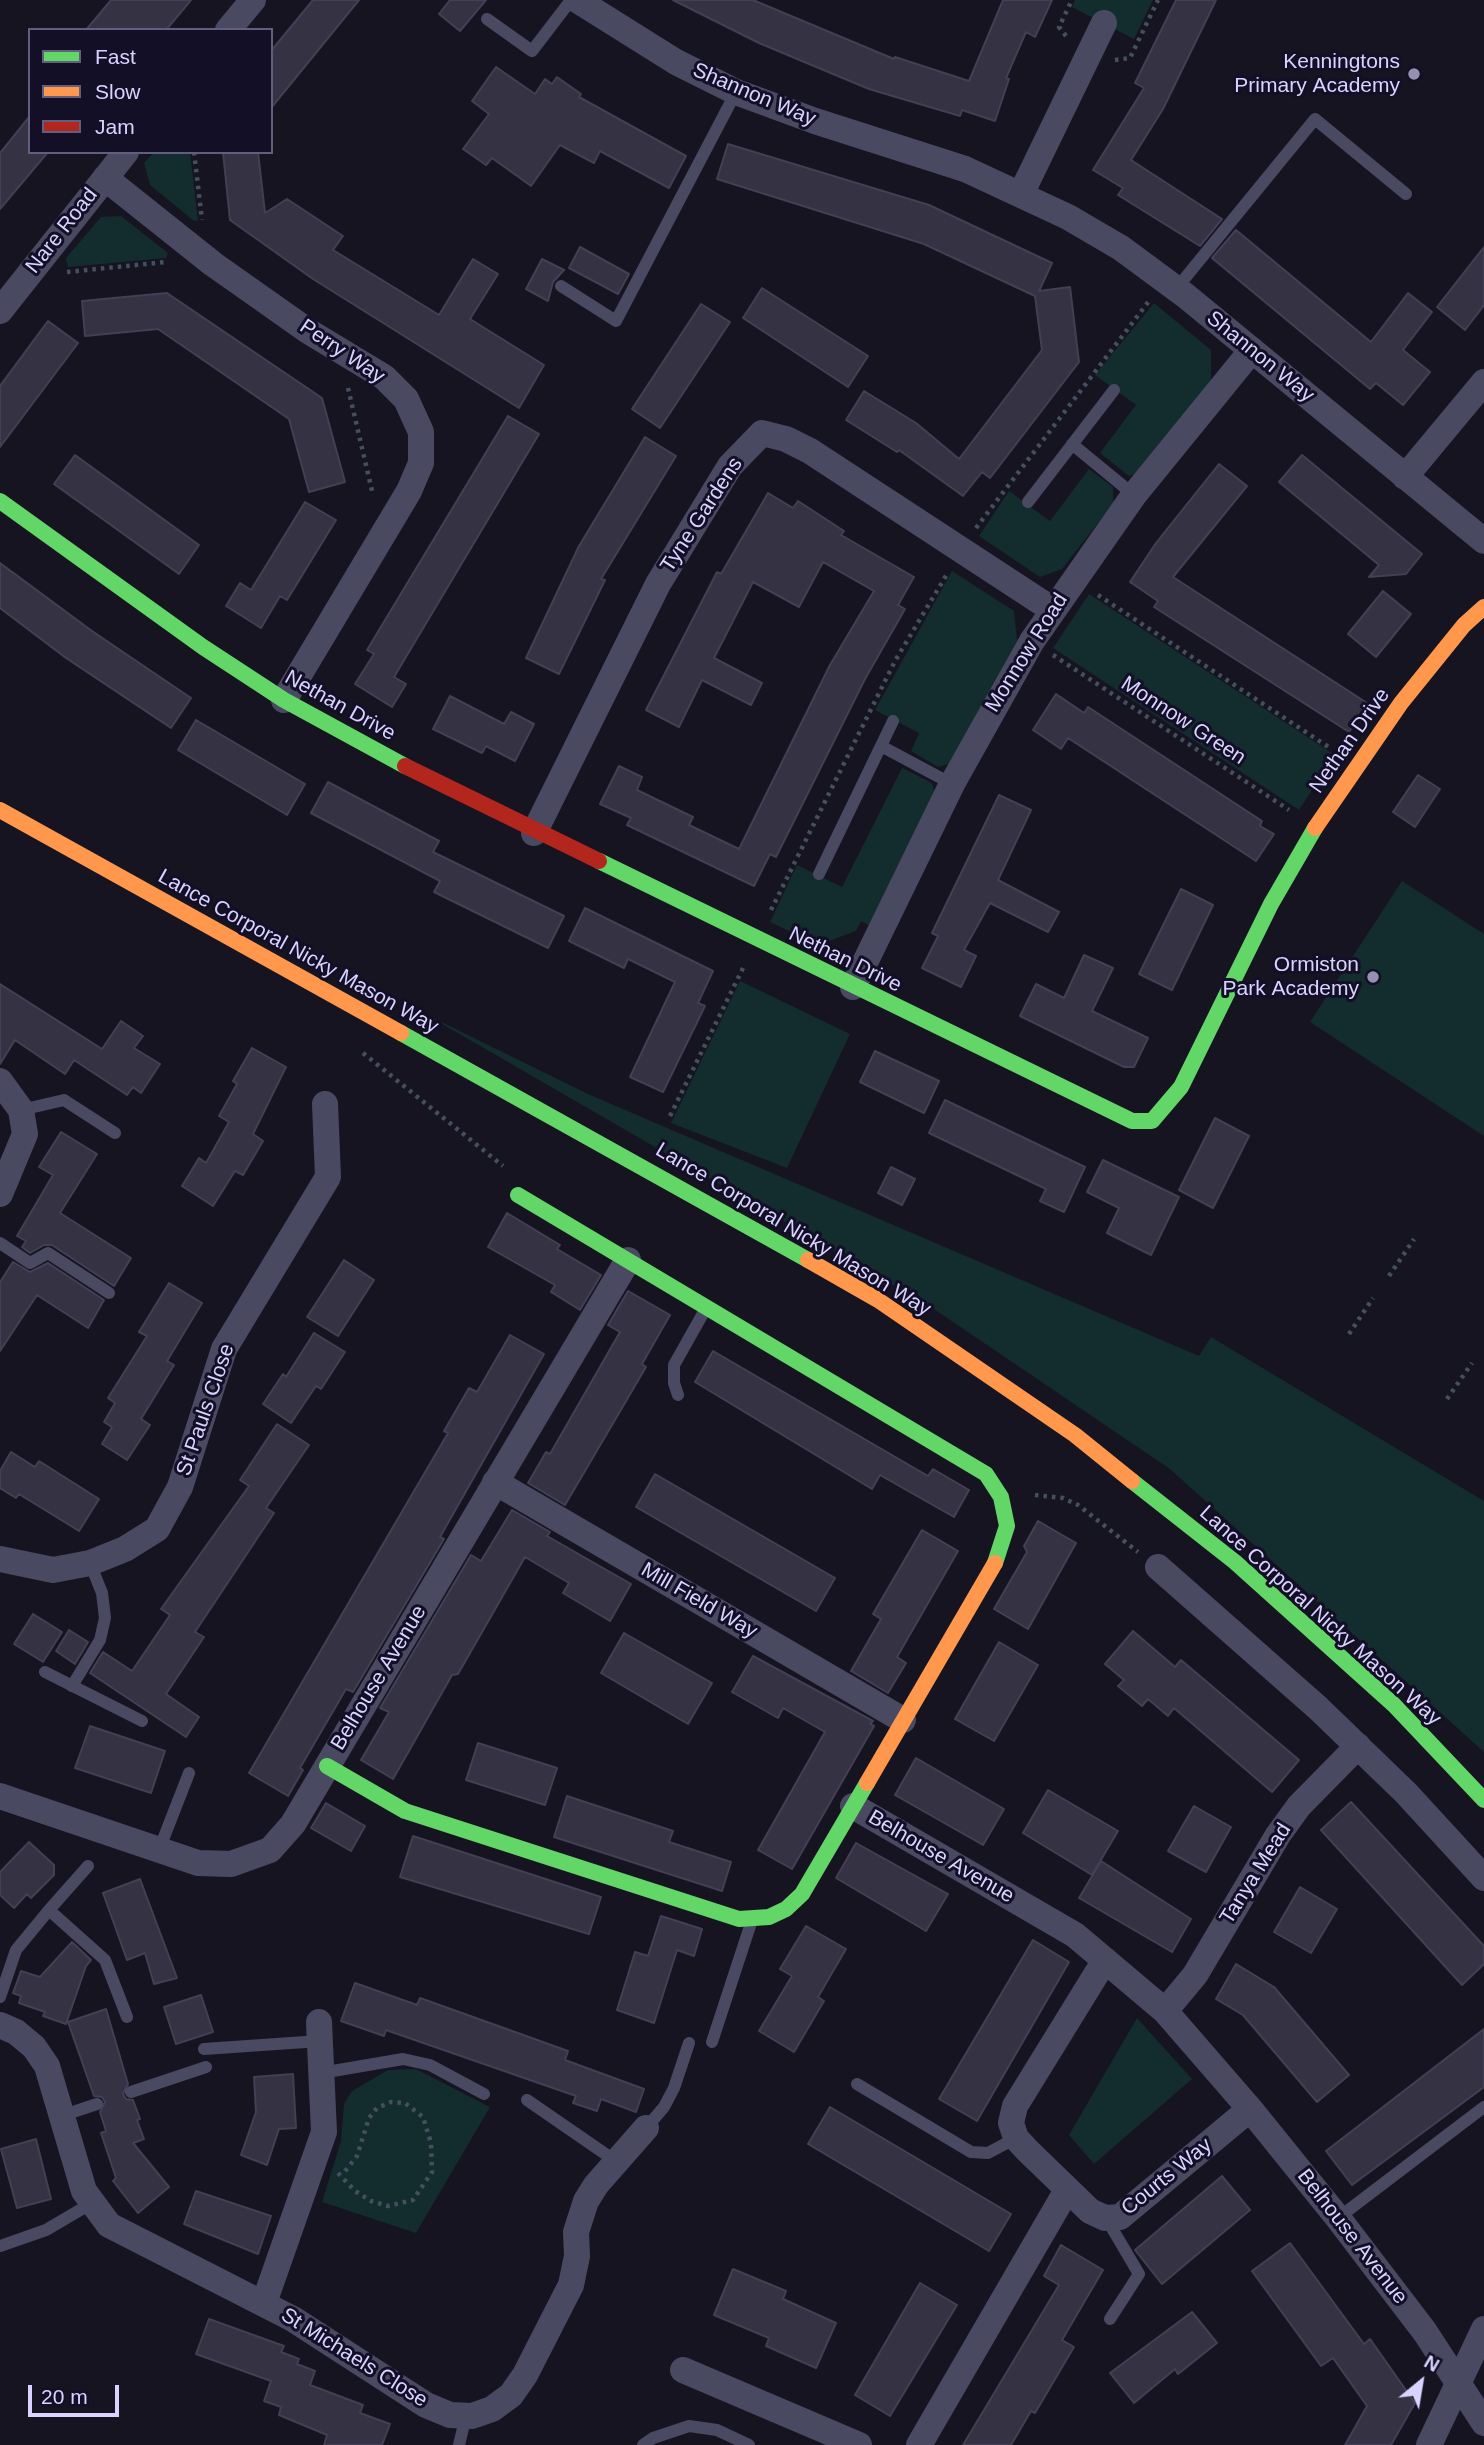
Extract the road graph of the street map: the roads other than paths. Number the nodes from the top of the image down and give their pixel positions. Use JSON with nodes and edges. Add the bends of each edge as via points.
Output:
{"nodes":[{"id":1,"x":253,"y":0,"type":"edge"},
{"id":2,"x":571,"y":0,"type":"edge"},
{"id":3,"x":592,"y":4,"type":"edge"},
{"id":4,"x":487,"y":19,"type":"dead end"},
{"id":5,"x":1104,"y":23,"type":"dead end"},
{"id":6,"x":230,"y":28,"type":"edge"},
{"id":7,"x":736,"y":92,"type":"junction"},
{"id":8,"x":124,"y":154,"type":"edge"},
{"id":9,"x":104,"y":177,"type":"junction"},
{"id":10,"x":1021,"y":194,"type":"junction"},
{"id":11,"x":1406,"y":194,"type":"dead end"},
{"id":12,"x":1170,"y":285,"type":"junction"},
{"id":13,"x":561,"y":286,"type":"dead end"},
{"id":14,"x":0,"y":311,"type":"edge"},
{"id":15,"x":1252,"y":351,"type":"junction"},
{"id":16,"x":1484,"y":382,"type":"edge"},
{"id":17,"x":1114,"y":390,"type":"dead end"},
{"id":18,"x":1072,"y":444,"type":"junction"},
{"id":19,"x":1405,"y":477,"type":"junction"},
{"id":20,"x":1135,"y":495,"type":"junction"},
{"id":21,"x":0,"y":501,"type":"edge"},
{"id":22,"x":1028,"y":502,"type":"dead end"},
{"id":23,"x":1484,"y":541,"type":"edge"},
{"id":24,"x":1484,"y":607,"type":"edge"},
{"id":25,"x":1053,"y":610,"type":"junction"},
{"id":26,"x":285,"y":700,"type":"junction"},
{"id":27,"x":892,"y":721,"type":"dead end"},
{"id":28,"x":881,"y":746,"type":"junction"},
{"id":29,"x":952,"y":784,"type":"junction"},
{"id":30,"x":0,"y":810,"type":"edge"},
{"id":31,"x":534,"y":833,"type":"junction"},
{"id":32,"x":819,"y":874,"type":"dead end"},
{"id":33,"x":853,"y":987,"type":"junction"},
{"id":34,"x":0,"y":1082,"type":"edge"},
{"id":35,"x":324,"y":1104,"type":"dead end"},
{"id":36,"x":21,"y":1110,"type":"junction"},
{"id":37,"x":115,"y":1133,"type":"dead end"},
{"id":38,"x":0,"y":1194,"type":"edge"},
{"id":39,"x":519,"y":1195,"type":"road end"},
{"id":40,"x":0,"y":1243,"type":"edge"},
{"id":41,"x":628,"y":1259,"type":"junction"},
{"id":42,"x":109,"y":1293,"type":"dead end"},
{"id":43,"x":707,"y":1307,"type":"junction"},
{"id":44,"x":678,"y":1395,"type":"dead end"},
{"id":45,"x":495,"y":1482,"type":"junction"},
{"id":46,"x":0,"y":1559,"type":"edge"},
{"id":47,"x":90,"y":1563,"type":"junction"},
{"id":48,"x":1158,"y":1567,"type":"road end"},
{"id":49,"x":45,"y":1672,"type":"dead end"},
{"id":50,"x":72,"y":1686,"type":"junction"},
{"id":51,"x":903,"y":1720,"type":"junction"},
{"id":52,"x":142,"y":1721,"type":"dead end"},
{"id":53,"x":1358,"y":1746,"type":"junction"},
{"id":54,"x":327,"y":1766,"type":"junction"},
{"id":55,"x":189,"y":1773,"type":"dead end"},
{"id":56,"x":0,"y":1796,"type":"edge"},
{"id":57,"x":1484,"y":1800,"type":"edge"},
{"id":58,"x":853,"y":1806,"type":"junction"},
{"id":59,"x":159,"y":1850,"type":"junction"},
{"id":60,"x":88,"y":1866,"type":"dead end"},
{"id":61,"x":1484,"y":1878,"type":"edge"},
{"id":62,"x":50,"y":1910,"type":"junction"},
{"id":63,"x":752,"y":1919,"type":"junction"},
{"id":64,"x":1105,"y":1960,"type":"junction"},
{"id":65,"x":0,"y":1997,"type":"edge"},
{"id":66,"x":1165,"y":2011,"type":"junction"},
{"id":67,"x":127,"y":2017,"type":"dead end"},
{"id":68,"x":0,"y":2025,"type":"edge"},
{"id":69,"x":320,"y":2032,"type":"joint"},
{"id":70,"x":712,"y":2042,"type":"dead end"},
{"id":71,"x":689,"y":2043,"type":"dead end"},
{"id":72,"x":204,"y":2049,"type":"dead end"},
{"id":73,"x":206,"y":2067,"type":"dead end"},
{"id":74,"x":321,"y":2073,"type":"junction"},
{"id":75,"x":858,"y":2084,"type":"dead end"},
{"id":76,"x":131,"y":2092,"type":"dead end"},
{"id":77,"x":484,"y":2094,"type":"dead end"},
{"id":78,"x":527,"y":2100,"type":"dead end"},
{"id":79,"x":97,"y":2104,"type":"dead end"},
{"id":80,"x":1484,"y":2106,"type":"edge"},
{"id":81,"x":1250,"y":2109,"type":"junction"},
{"id":82,"x":61,"y":2116,"type":"junction"},
{"id":83,"x":646,"y":2128,"type":"joint"},
{"id":84,"x":1016,"y":2138,"type":"junction"},
{"id":85,"x":617,"y":2162,"type":"junction"},
{"id":86,"x":1067,"y":2190,"type":"junction"},
{"id":87,"x":92,"y":2203,"type":"junction"},
{"id":88,"x":1105,"y":2218,"type":"junction"},
{"id":89,"x":1338,"y":2218,"type":"junction"},
{"id":90,"x":0,"y":2246,"type":"edge"},
{"id":91,"x":264,"y":2303,"type":"junction"},
{"id":92,"x":1110,"y":2319,"type":"dead end"},
{"id":93,"x":1484,"y":2329,"type":"edge"},
{"id":94,"x":683,"y":2370,"type":"dead end"},
{"id":95,"x":1458,"y":2383,"type":"junction"},
{"id":96,"x":466,"y":2416,"type":"junction"},
{"id":97,"x":1484,"y":2423,"type":"edge"},
{"id":98,"x":459,"y":2445,"type":"edge"},
{"id":99,"x":643,"y":2445,"type":"edge"},
{"id":100,"x":749,"y":2445,"type":"edge"},
{"id":101,"x":859,"y":2445,"type":"edge"},
{"id":102,"x":919,"y":2445,"type":"edge"},
{"id":103,"x":1429,"y":2445,"type":"edge"}],
"edges":[{"from":1,"to":6,"type":"street"},
{"from":2,"to":4,"type":"lane","via":[[532,51]]},
{"from":3,"to":7,"type":"street","name":"Shannon Way","via":[[676,62]]},
{"from":5,"to":10,"type":"street"},
{"from":7,"to":10,"type":"street","name":"Shannon Way","via":[[905,148]]},
{"from":7,"to":13,"type":"lane","via":[[616,321]]},
{"from":8,"to":9,"type":"street","name":"Nare Road"},
{"from":9,"to":14,"type":"street","name":"Nare Road"},
{"from":9,"to":26,"type":"street","name":"Perry Way","via":[[207,258],[384,377],[406,399],[421,432],[421,463]]},
{"from":10,"to":12,"type":"street","name":"Shannon Way","via":[[1121,248]]},
{"from":11,"to":12,"type":"lane","via":[[1315,119]]},
{"from":12,"to":15,"type":"street","name":"Shannon Way"},
{"from":15,"to":19,"type":"street","name":"Shannon Way"},
{"from":15,"to":20,"type":"street","name":"Monnow Road"},
{"from":16,"to":19,"type":"street"},
{"from":17,"to":18,"type":"lane"},
{"from":18,"to":20,"type":"lane"},
{"from":18,"to":22,"type":"lane"},
{"from":19,"to":23,"type":"street","name":"Shannon Way"},
{"from":20,"to":25,"type":"street","name":"Monnow Road"},
{"from":21,"to":26,"type":"street","name":"Nethan Drive","via":[[128,596]]},
{"from":24,"to":33,"type":"street","name":"Nethan Drive","via":[[1464,625],[1356,765],[1242,960],[1181,1087],[1152,1121],[1132,1121]]},
{"from":25,"to":29,"type":"street","name":"Monnow Road"},
{"from":25,"to":31,"type":"street","name":"Tyne Gardens","via":[[810,452],[762,433],[730,466],[658,584]]},
{"from":26,"to":31,"type":"street","name":"Nethan Drive"},
{"from":27,"to":28,"type":"lane"},
{"from":28,"to":29,"type":"lane"},
{"from":28,"to":32,"type":"lane"},
{"from":29,"to":33,"type":"street","name":"Monnow Road"},
{"from":30,"to":57,"type":"street","name":"Lance Corporal Nicky Mason Way","via":[[878,1300],[1075,1435],[1235,1562],[1394,1705]]},
{"from":31,"to":33,"type":"street","name":"Nethan Drive"},
{"from":34,"to":36,"type":"street"},
{"from":35,"to":47,"type":"street","name":"St Pauls Close","via":[[328,1177],[224,1349],[180,1487],[157,1529]]},
{"from":36,"to":37,"type":"lane","via":[[64,1100]]},
{"from":36,"to":38,"type":"street","via":[[25,1134]]},
{"from":39,"to":41,"type":"street"},
{"from":40,"to":42,"type":"lane","via":[[30,1263],[48,1253]]},
{"from":41,"to":43,"type":"street"},
{"from":41,"to":45,"type":"street","name":"Belhouse Avenue"},
{"from":43,"to":44,"type":"lane","via":[[674,1365]]},
{"from":43,"to":51,"type":"street","via":[[986,1474],[1001,1497],[1007,1526],[1000,1554]]},
{"from":45,"to":51,"type":"street","name":"Mill Field Way"},
{"from":45,"to":54,"type":"street","name":"Belhouse Avenue"},
{"from":46,"to":47,"type":"street","name":"St Pauls Close","via":[[53,1570]]},
{"from":47,"to":50,"type":"lane","via":[[105,1618],[100,1640]]},
{"from":48,"to":53,"type":"street"},
{"from":49,"to":50,"type":"lane"},
{"from":50,"to":52,"type":"lane"},
{"from":51,"to":58,"type":"street"},
{"from":53,"to":61,"type":"street"},
{"from":53,"to":66,"type":"street","name":"Tanya Mead","via":[[1299,1806],[1195,1975]]},
{"from":54,"to":59,"type":"street","via":[[293,1824],[270,1850],[232,1864],[198,1863]]},
{"from":54,"to":63,"type":"street","name":"Belhouse Avenue","via":[[405,1811],[739,1919]]},
{"from":55,"to":59,"type":"lane"},
{"from":56,"to":59,"type":"street"},
{"from":58,"to":63,"type":"street","name":"Belhouse Avenue","via":[[802,1894],[786,1909]]},
{"from":58,"to":64,"type":"street","name":"Belhouse Avenue","via":[[1075,1935]]},
{"from":60,"to":62,"type":"lane"},
{"from":62,"to":65,"type":"lane","via":[[16,1950]]},
{"from":62,"to":67,"type":"lane","via":[[104,1960]]},
{"from":63,"to":70,"type":"lane"},
{"from":64,"to":66,"type":"street","name":"Belhouse Avenue"},
{"from":64,"to":84,"type":"street","via":[[1015,2106],[1011,2123]]},
{"from":66,"to":81,"type":"street","name":"Belhouse Avenue"},
{"from":68,"to":82,"type":"street","name":"St Michaels Close","via":[[16,2032],[47,2066]]},
{"from":69,"to":72,"type":"lane"},
{"from":69,"to":74,"type":"street","name":"St Michaels Close"},
{"from":71,"to":83,"type":"lane","via":[[674,2088]]},
{"from":73,"to":76,"type":"lane"},
{"from":74,"to":77,"type":"lane","via":[[403,2059],[430,2065]]},
{"from":74,"to":91,"type":"street","name":"St Michaels Close","via":[[324,2132]]},
{"from":75,"to":84,"type":"lane","via":[[971,2152],[988,2153]]},
{"from":78,"to":85,"type":"lane"},
{"from":79,"to":82,"type":"lane"},
{"from":80,"to":89,"type":"lane"},
{"from":81,"to":88,"type":"street","name":"Courts Way","via":[[1131,2210]]},
{"from":81,"to":89,"type":"street","name":"Belhouse Avenue"},
{"from":82,"to":87,"type":"street","name":"St Michaels Close"},
{"from":83,"to":85,"type":"street"},
{"from":84,"to":86,"type":"street","name":"Courts Way"},
{"from":85,"to":96,"type":"street","via":[[582,2210],[571,2285],[525,2375],[511,2395],[492,2409]]},
{"from":86,"to":88,"type":"street","name":"Courts Way"},
{"from":86,"to":102,"type":"street"},
{"from":87,"to":90,"type":"lane","via":[[46,2230]]},
{"from":87,"to":91,"type":"street","name":"St Michaels Close","via":[[109,2225],[121,2232]]},
{"from":88,"to":92,"type":"lane","via":[[1139,2274]]},
{"from":89,"to":95,"type":"street","name":"Belhouse Avenue"},
{"from":91,"to":96,"type":"street","name":"St Michaels Close","via":[[426,2405]]},
{"from":93,"to":95,"type":"street"},
{"from":94,"to":101,"type":"street"},
{"from":95,"to":97,"type":"street","name":"Belhouse Avenue"},
{"from":95,"to":103,"type":"street"},
{"from":96,"to":98,"type":"lane"},
{"from":99,"to":100,"type":"lane","via":[[689,2426],[717,2430]]}]}
